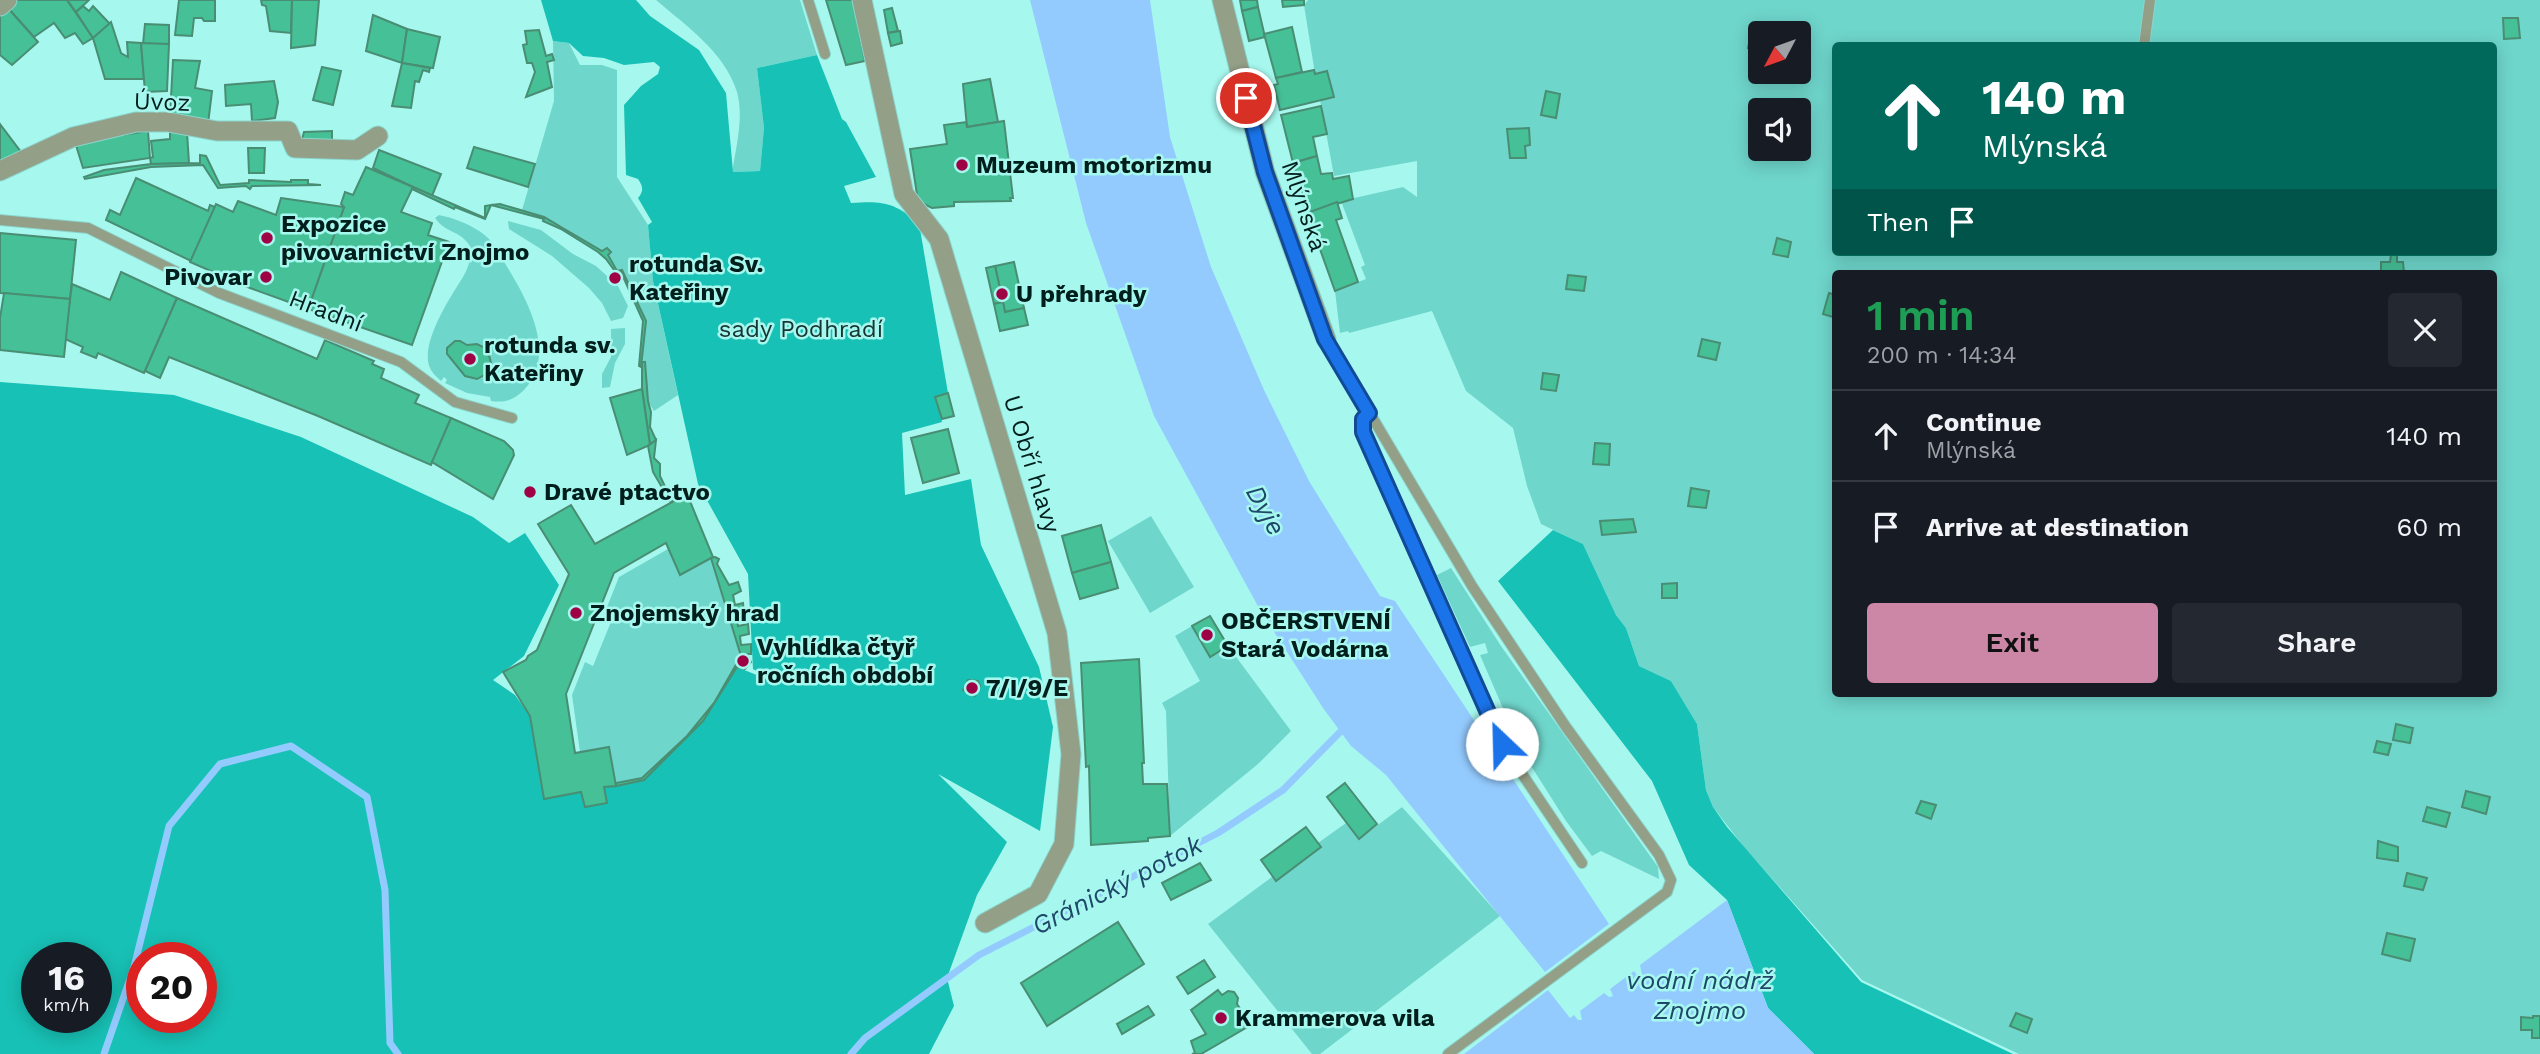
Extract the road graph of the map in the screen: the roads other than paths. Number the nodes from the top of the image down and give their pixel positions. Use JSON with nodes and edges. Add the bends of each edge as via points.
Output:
{"nodes":[{"id":1,"x":7,"y":0,"type":"edge"},
{"id":2,"x":808,"y":0,"type":"edge"},
{"id":3,"x":862,"y":0,"type":"edge"},
{"id":4,"x":1222,"y":0,"type":"edge"},
{"id":5,"x":2150,"y":0,"type":"edge"},
{"id":6,"x":0,"y":6,"type":"edge"},
{"id":7,"x":2145,"y":42,"type":"edge"},
{"id":8,"x":825,"y":54,"type":"dead end"},
{"id":9,"x":378,"y":136,"type":"dead end"},
{"id":10,"x":0,"y":171,"type":"edge"},
{"id":11,"x":0,"y":220,"type":"edge"},
{"id":12,"x":1325,"y":339,"type":"joint"},
{"id":13,"x":1369,"y":413,"type":"junction"},
{"id":14,"x":512,"y":418,"type":"dead end"},
{"id":15,"x":1582,"y":863,"type":"dead end"},
{"id":16,"x":985,"y":923,"type":"dead end"},
{"id":17,"x":1448,"y":1054,"type":"edge"}],
"edges":[{"from":1,"to":6,"type":"street"},
{"from":2,"to":8,"type":"lane"},
{"from":3,"to":16,"type":"street","name":"U Obří hlavy","via":[[904,194],[939,239],[1057,634],[1072,754],[1064,844],[1038,894]]},
{"from":4,"to":12,"type":"street","name":"Mlýnská","via":[[1265,172]]},
{"from":5,"to":7,"type":"lane"},
{"from":9,"to":10,"type":"street","name":"Úvoz","via":[[358,150],[295,148],[288,131],[216,131],[136,122],[73,136]]},
{"from":11,"to":14,"type":"lane","name":"Hradní","via":[[88,228],[219,293],[401,362],[455,402]]},
{"from":12,"to":13,"type":"lane"},
{"from":13,"to":15,"type":"lane","via":[[1363,419],[1363,432],[1502,744]]},
{"from":13,"to":17,"type":"lane","via":[[1472,586],[1659,855],[1671,880],[1667,892]]}]}
